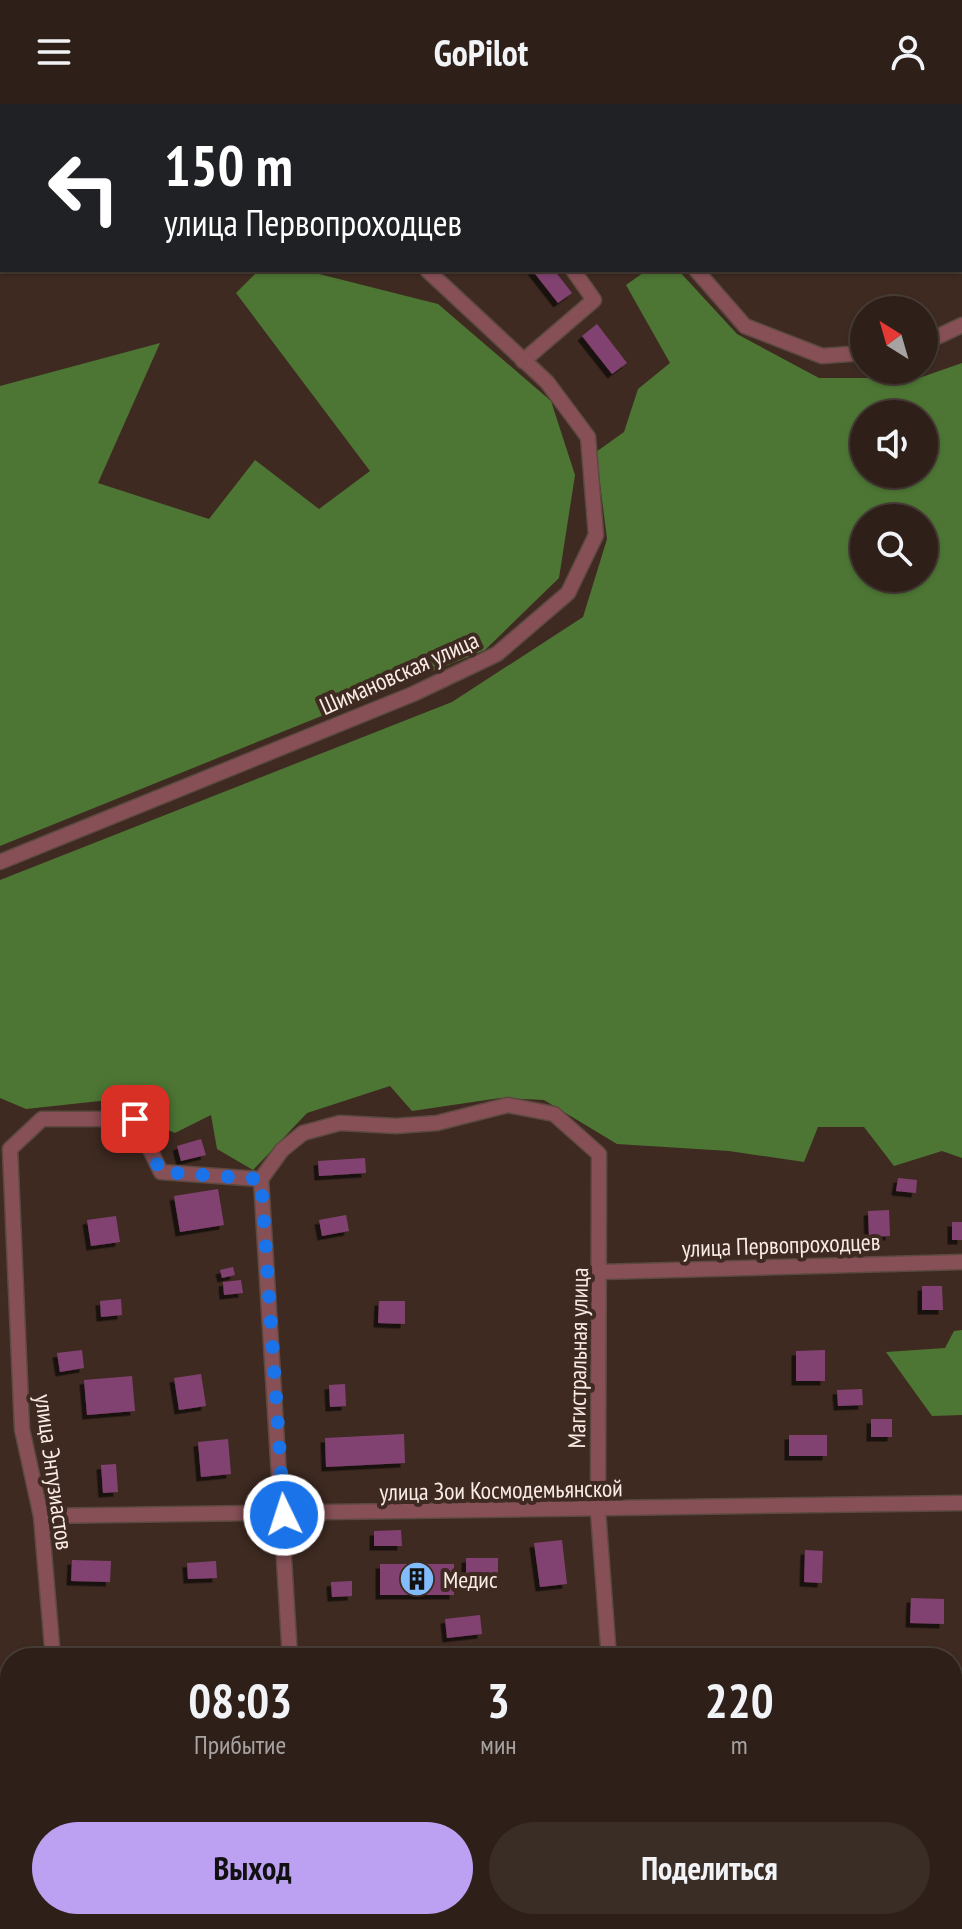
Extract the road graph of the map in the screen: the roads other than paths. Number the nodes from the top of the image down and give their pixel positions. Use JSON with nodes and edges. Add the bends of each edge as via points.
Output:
{"nodes":[{"id":1,"x":429,"y":272,"type":"edge"},
{"id":2,"x":574,"y":272,"type":"edge"},
{"id":3,"x":698,"y":272,"type":"edge"},
{"id":4,"x":962,"y":325,"type":"edge"},
{"id":5,"x":938,"y":336,"type":"edge"},
{"id":6,"x":850,"y":354,"type":"edge"},
{"id":7,"x":523,"y":361,"type":"junction"},
{"id":8,"x":0,"y":862,"type":"edge"},
{"id":9,"x":261,"y":1179,"type":"junction"},
{"id":10,"x":962,"y":1262,"type":"edge"},
{"id":11,"x":601,"y":1272,"type":"junction"},
{"id":12,"x":962,"y":1503,"type":"edge"},
{"id":13,"x":598,"y":1511,"type":"junction"},
{"id":14,"x":284,"y":1515,"type":"junction"},
{"id":15,"x":41,"y":1516,"type":"junction"},
{"id":16,"x":52,"y":1648,"type":"edge"},
{"id":17,"x":290,"y":1648,"type":"edge"},
{"id":18,"x":608,"y":1648,"type":"edge"}],
"edges":[{"from":1,"to":7,"type":"street","name":"Шимановская улица"},
{"from":2,"to":7,"type":"street","via":[[594,300]]},
{"from":3,"to":6,"type":"street","via":[[745,326],[822,356]]},
{"from":4,"to":5,"type":"street"},
{"from":7,"to":8,"type":"street","name":"Шимановская улица","via":[[547,382],[588,437],[596,535],[568,593],[497,654],[413,694]]},
{"from":9,"to":11,"type":"street","name":"Магистральная улица","via":[[282,1150],[303,1133],[340,1123],[437,1123],[508,1105],[554,1114],[599,1154]]},
{"from":9,"to":14,"type":"street"},
{"from":9,"to":15,"type":"street","name":"улица Энтузиастов","via":[[161,1172],[135,1119],[42,1119],[10,1149],[22,1429]]},
{"from":10,"to":11,"type":"street","name":"улица Первопроходцев"},
{"from":11,"to":13,"type":"street","name":"Магистральная улица"},
{"from":12,"to":13,"type":"street","name":"улица Зои Космодемьянской"},
{"from":13,"to":14,"type":"street","name":"улица Зои Космодемьянской"},
{"from":13,"to":18,"type":"street","name":"Магистральная улица"},
{"from":14,"to":15,"type":"street","name":"улица Зои Космодемьянской"},
{"from":14,"to":17,"type":"street"},
{"from":15,"to":16,"type":"street","name":"улица Энтузиастов"}]}
